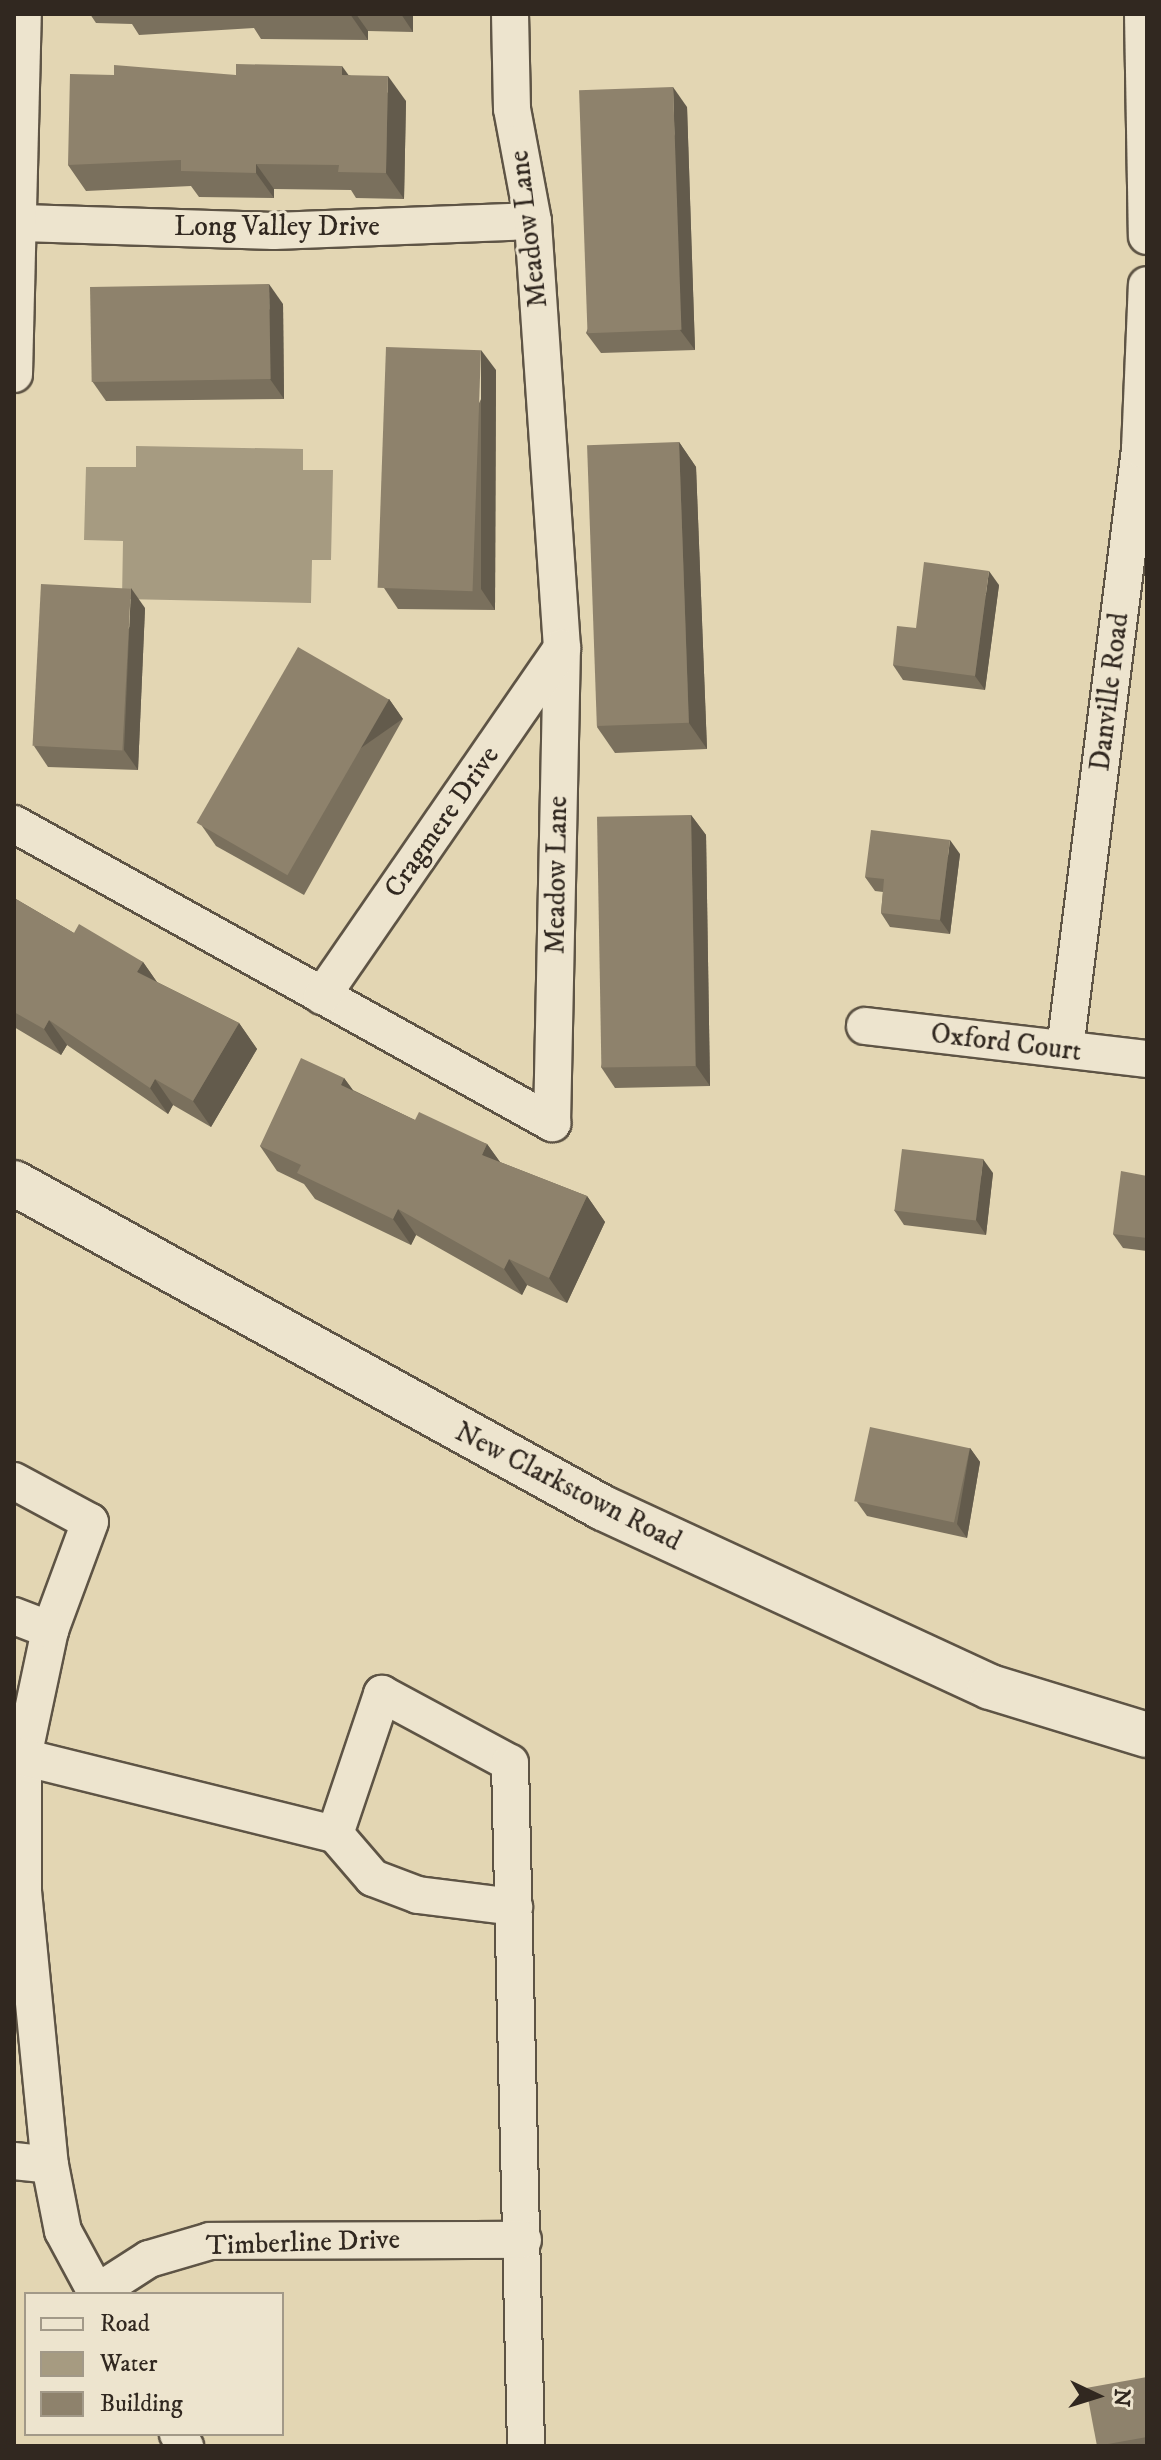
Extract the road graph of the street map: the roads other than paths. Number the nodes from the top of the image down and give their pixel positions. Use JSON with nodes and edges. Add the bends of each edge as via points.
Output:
{"nodes":[{"id":1,"x":23,"y":14,"type":"edge"},
{"id":2,"x":510,"y":14,"type":"edge"},
{"id":3,"x":1143,"y":14,"type":"edge"},
{"id":4,"x":533,"y":221,"type":"junction"},
{"id":5,"x":22,"y":223,"type":"junction"},
{"id":6,"x":1147,"y":236,"type":"edge"},
{"id":7,"x":1147,"y":285,"type":"edge"},
{"id":8,"x":14,"y":374,"type":"edge"},
{"id":9,"x":562,"y":648,"type":"junction"},
{"id":10,"x":14,"y":824,"type":"edge"},
{"id":11,"x":322,"y":996,"type":"junction"},
{"id":12,"x":865,"y":1026,"type":"dead end"},
{"id":13,"x":1065,"y":1049,"type":"junction"},
{"id":14,"x":1147,"y":1059,"type":"edge"},
{"id":15,"x":14,"y":1183,"type":"edge"},
{"id":16,"x":14,"y":1481,"type":"edge"},
{"id":17,"x":14,"y":1616,"type":"edge"},
{"id":18,"x":50,"y":1630,"type":"junction"},
{"id":19,"x":1147,"y":1735,"type":"edge"},
{"id":20,"x":23,"y":1757,"type":"junction"},
{"id":21,"x":335,"y":1834,"type":"junction"},
{"id":22,"x":18,"y":1890,"type":"edge"},
{"id":23,"x":514,"y":1907,"type":"junction"},
{"id":24,"x":19,"y":1941,"type":"edge"},
{"id":25,"x":14,"y":2161,"type":"edge"},
{"id":26,"x":50,"y":2165,"type":"junction"},
{"id":27,"x":523,"y":2240,"type":"junction"},
{"id":28,"x":95,"y":2292,"type":"edge"},
{"id":29,"x":98,"y":2292,"type":"edge"},
{"id":30,"x":526,"y":2446,"type":"edge"}],
"edges":[{"from":1,"to":5,"type":"street"},
{"from":2,"to":4,"type":"street","name":"Meadow Lane","via":[[512,109]]},
{"from":3,"to":6,"type":"street"},
{"from":4,"to":5,"type":"street","name":"Long Valley Drive","via":[[274,231]]},
{"from":4,"to":9,"type":"street","name":"Meadow Lane"},
{"from":5,"to":8,"type":"street"},
{"from":7,"to":13,"type":"street","name":"Danville Road","via":[[1140,449]]},
{"from":9,"to":11,"type":"street","name":"Cragmere Drive"},
{"from":9,"to":11,"type":"street","name":"Meadow Lane","via":[[552,1123]]},
{"from":10,"to":11,"type":"street","name":"Meadow Lane"},
{"from":12,"to":13,"type":"street","name":"Oxford Court"},
{"from":13,"to":14,"type":"street","name":"Oxford Court"},
{"from":15,"to":19,"type":"street","name":"New Clarkstown Road","via":[[632,1522],[990,1687]]},
{"from":16,"to":18,"type":"street","name":"Timberline Drive","via":[[90,1522]]},
{"from":17,"to":18,"type":"street"},
{"from":18,"to":20,"type":"street","name":"Timberline Drive"},
{"from":20,"to":21,"type":"street"},
{"from":20,"to":22,"type":"street","name":"Timberline Drive"},
{"from":21,"to":23,"type":"street","via":[[373,1878],[418,1895]]},
{"from":21,"to":23,"type":"street","via":[[382,1694],[510,1763]]},
{"from":22,"to":24,"type":"street","name":"Timberline Drive"},
{"from":23,"to":27,"type":"street"},
{"from":24,"to":26,"type":"street","name":"Timberline Drive"},
{"from":25,"to":26,"type":"street"},
{"from":26,"to":28,"type":"street","name":"Timberline Drive","via":[[63,2231]]},
{"from":27,"to":29,"type":"street","name":"Timberline Drive","via":[[210,2241],[149,2259]]},
{"from":27,"to":30,"type":"street"}]}
